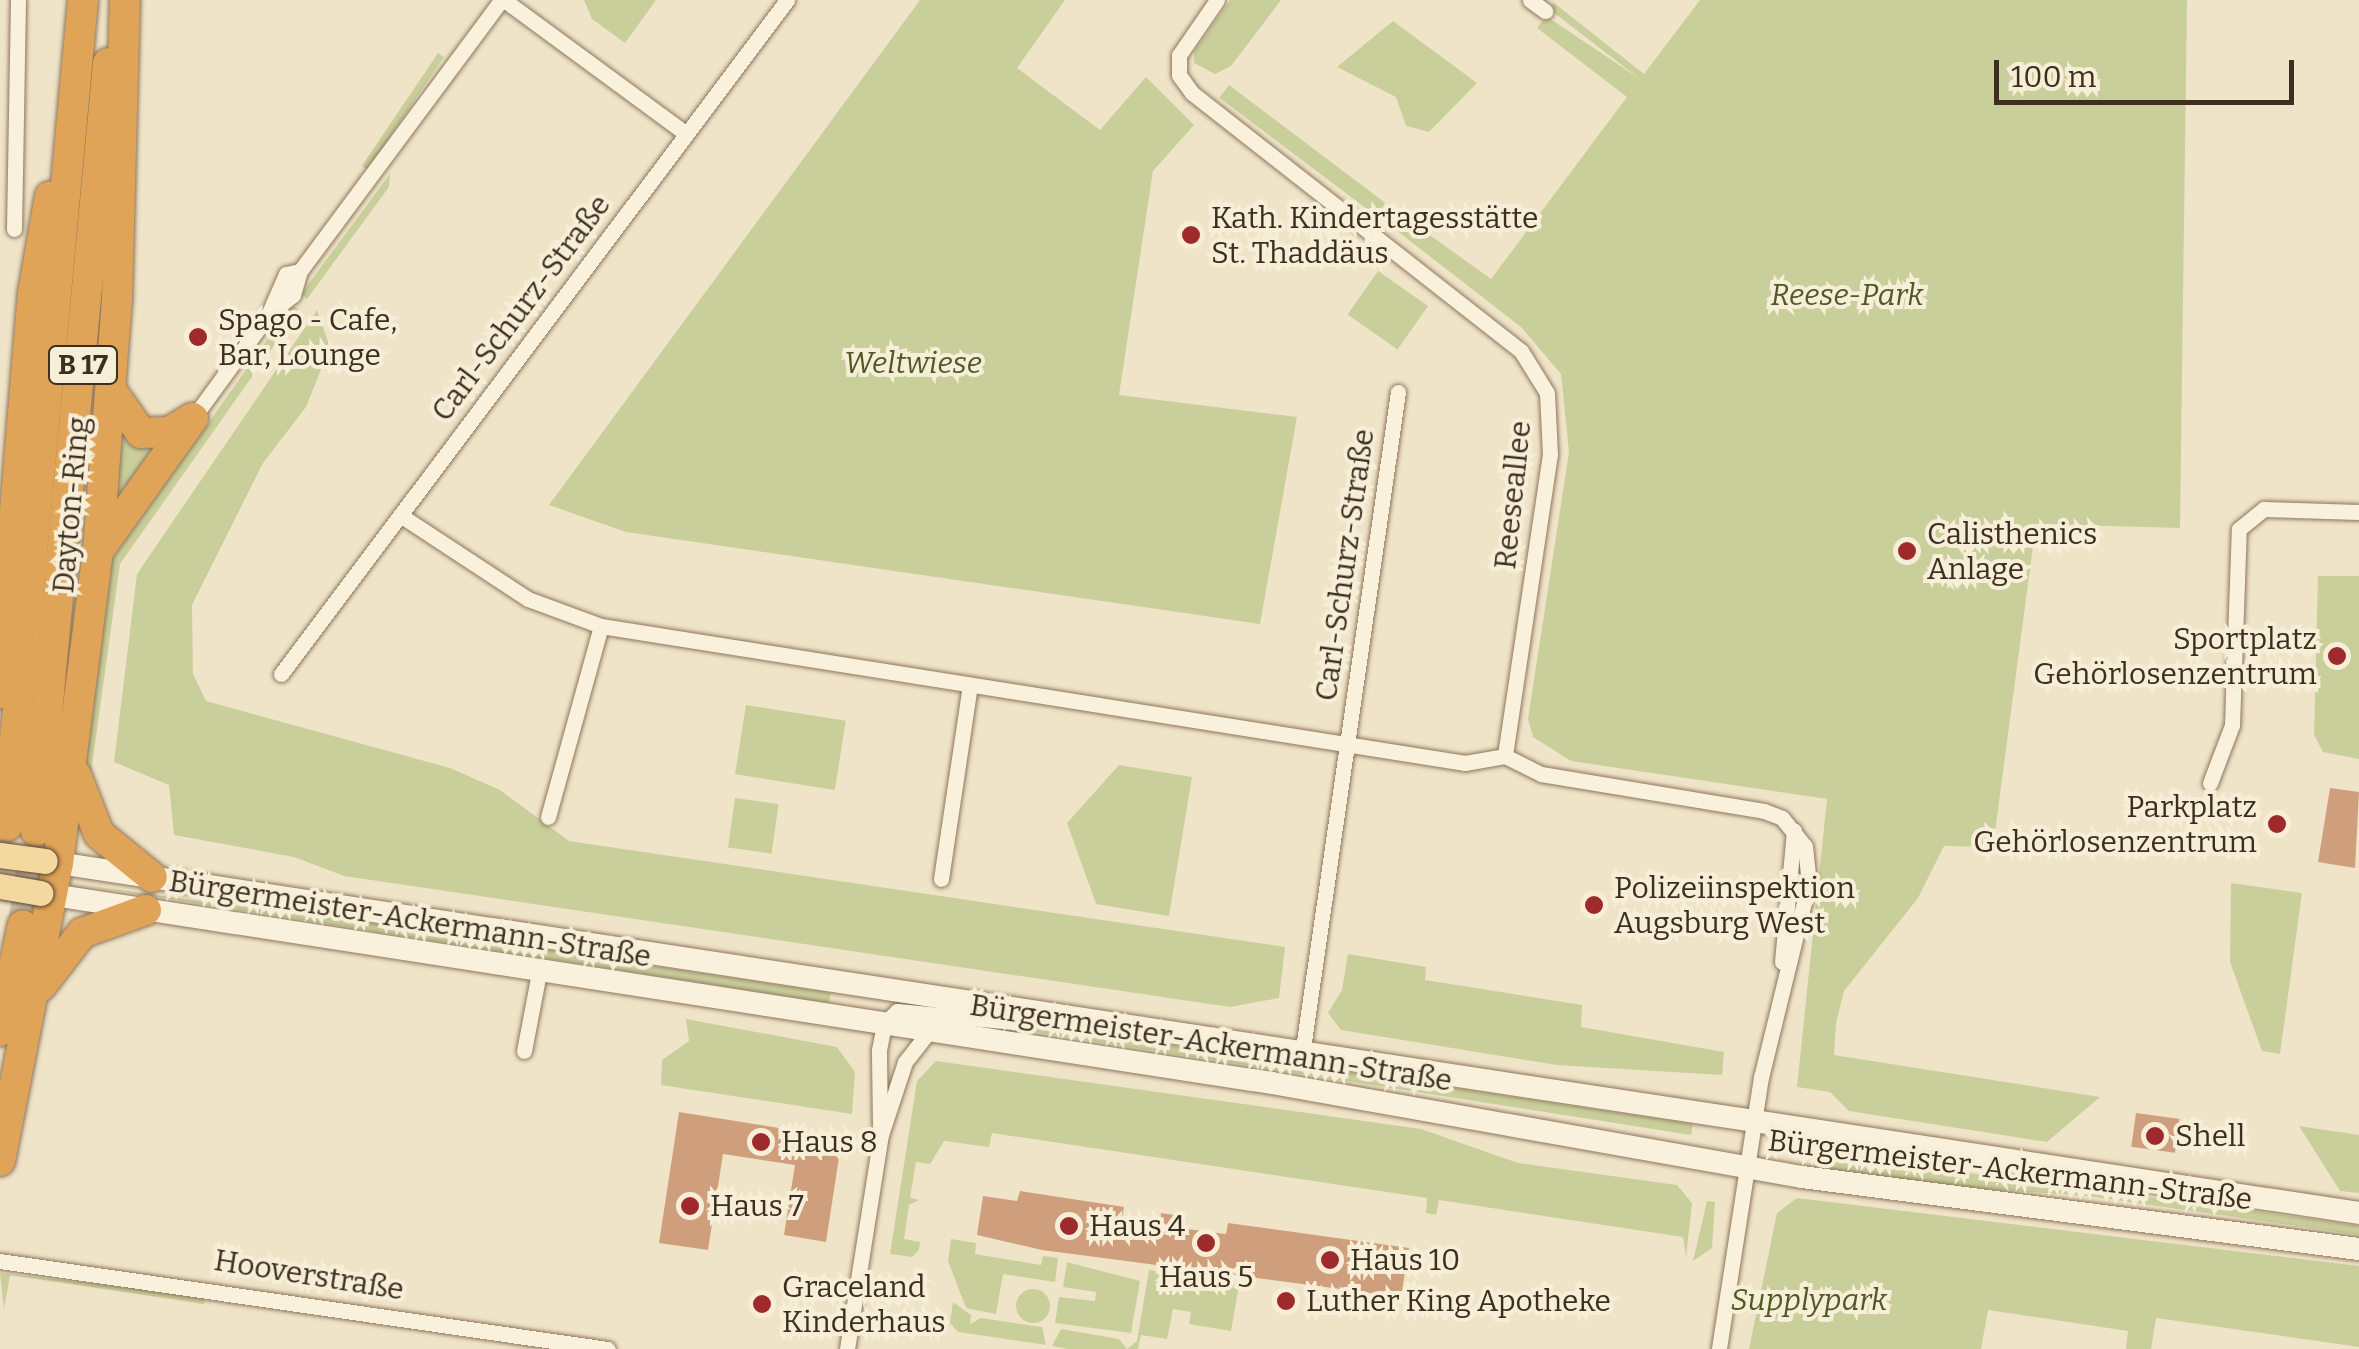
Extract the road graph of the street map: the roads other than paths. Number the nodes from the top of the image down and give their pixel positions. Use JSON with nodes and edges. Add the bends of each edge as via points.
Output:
{"nodes":[{"id":1,"x":18,"y":0,"type":"edge"},
{"id":2,"x":113,"y":0,"type":"edge"},
{"id":3,"x":125,"y":0,"type":"edge"},
{"id":4,"x":502,"y":0,"type":"edge"},
{"id":5,"x":787,"y":0,"type":"edge"},
{"id":6,"x":1217,"y":0,"type":"edge"},
{"id":7,"x":1530,"y":0,"type":"edge"},
{"id":8,"x":82,"y":8,"type":"edge"},
{"id":9,"x":1546,"y":11,"type":"dead end"},
{"id":10,"x":685,"y":133,"type":"junction"},
{"id":11,"x":14,"y":229,"type":"dead end"},
{"id":12,"x":110,"y":389,"type":"junction"},
{"id":13,"x":1398,"y":392,"type":"dead end"},
{"id":14,"x":194,"y":418,"type":"junction"},
{"id":15,"x":2359,"y":512,"type":"edge"},
{"id":16,"x":400,"y":516,"type":"junction"},
{"id":17,"x":98,"y":551,"type":"junction"},
{"id":18,"x":602,"y":626,"type":"junction"},
{"id":19,"x":280,"y":674,"type":"dead end"},
{"id":20,"x":970,"y":686,"type":"junction"},
{"id":21,"x":0,"y":694,"type":"edge"},
{"id":22,"x":1346,"y":745,"type":"junction"},
{"id":23,"x":73,"y":755,"type":"junction"},
{"id":24,"x":1506,"y":756,"type":"junction"},
{"id":25,"x":2210,"y":783,"type":"dead end"},
{"id":26,"x":548,"y":817,"type":"dead end"},
{"id":27,"x":14,"y":837,"type":"edge"},
{"id":28,"x":52,"y":862,"type":"junction"},
{"id":29,"x":152,"y":876,"type":"junction"},
{"id":30,"x":941,"y":879,"type":"dead end"},
{"id":31,"x":0,"y":886,"type":"edge"},
{"id":32,"x":46,"y":894,"type":"junction"},
{"id":33,"x":146,"y":910,"type":"junction"},
{"id":34,"x":23,"y":924,"type":"tunnel mouth"},
{"id":35,"x":539,"y":972,"type":"junction"},
{"id":36,"x":36,"y":993,"type":"junction"},
{"id":37,"x":1039,"y":1014,"type":"junction"},
{"id":38,"x":884,"y":1024,"type":"junction"},
{"id":39,"x":0,"y":1031,"type":"edge"},
{"id":40,"x":929,"y":1031,"type":"junction"},
{"id":41,"x":524,"y":1051,"type":"dead end"},
{"id":42,"x":1302,"y":1055,"type":"junction"},
{"id":43,"x":1753,"y":1125,"type":"junction"},
{"id":44,"x":881,"y":1135,"type":"junction"},
{"id":45,"x":0,"y":1160,"type":"edge"},
{"id":46,"x":1746,"y":1168,"type":"junction"},
{"id":47,"x":2359,"y":1213,"type":"edge"},
{"id":48,"x":2359,"y":1249,"type":"edge"},
{"id":49,"x":2,"y":1261,"type":"edge"},
{"id":50,"x":481,"y":1330,"type":"junction"},
{"id":51,"x":479,"y":1349,"type":"edge"},
{"id":52,"x":608,"y":1349,"type":"edge"},
{"id":53,"x":847,"y":1349,"type":"edge"},
{"id":54,"x":1720,"y":1349,"type":"edge"}],
"edges":[{"from":1,"to":11,"type":"street"},
{"from":2,"to":27,"type":"highway","name":"Dayton-Ring","number":"B 17"},
{"from":3,"to":12,"type":"highway"},
{"from":4,"to":10,"type":"street"},
{"from":4,"to":14,"type":"street","via":[[300,271],[293,295],[268,314]]},
{"from":5,"to":10,"type":"street","name":"Carl-Schurz-Straße"},
{"from":6,"to":24,"type":"street","name":"Reeseallee","via":[[1180,54],[1180,75],[1192,93],[1376,232],[1540,374],[1551,413],[1550,454]]},
{"from":7,"to":9,"type":"street"},
{"from":8,"to":21,"type":"highway","via":[[33,293]]},
{"from":8,"to":27,"type":"highway","name":"Dayton-Ring","number":"B 17"},
{"from":10,"to":16,"type":"street","name":"Carl-Schurz-Straße"},
{"from":12,"to":14,"type":"highway","via":[[122,416],[141,433],[169,432]]},
{"from":12,"to":17,"type":"highway"},
{"from":13,"to":22,"type":"street","name":"Carl-Schurz-Straße"},
{"from":14,"to":17,"type":"highway"},
{"from":15,"to":25,"type":"street","via":[[2264,510],[2239,530],[2232,725]]},
{"from":16,"to":18,"type":"street","name":"Carl-Schurz-Straße","via":[[528,598]]},
{"from":16,"to":19,"type":"street","name":"Carl-Schurz-Straße"},
{"from":17,"to":23,"type":"highway"},
{"from":18,"to":20,"type":"street","name":"Carl-Schurz-Straße"},
{"from":18,"to":26,"type":"street"},
{"from":20,"to":22,"type":"street","name":"Carl-Schurz-Straße"},
{"from":20,"to":30,"type":"street"},
{"from":22,"to":24,"type":"street","name":"Carl-Schurz-Straße","via":[[1464,764]]},
{"from":22,"to":42,"type":"street","name":"Carl-Schurz-Straße"},
{"from":23,"to":28,"type":"highway"},
{"from":23,"to":29,"type":"highway","via":[[79,800],[99,834]]},
{"from":24,"to":43,"type":"street","via":[[1541,774],[1764,811],[1794,831],[1782,974]]},
{"from":27,"to":28,"type":"main road","name":"Bürgermeister-Ackermann-Straße","bridge":true},
{"from":28,"to":29,"type":"main road","name":"Bürgermeister-Ackermann-Straße"},
{"from":28,"to":32,"type":"highway"},
{"from":29,"to":37,"type":"main road","name":"Bürgermeister-Ackermann-Straße"},
{"from":31,"to":32,"type":"main road","name":"Bürgermeister-Ackermann-Straße","bridge":true},
{"from":32,"to":33,"type":"main road","name":"Bürgermeister-Ackermann-Straße"},
{"from":32,"to":36,"type":"highway"},
{"from":33,"to":35,"type":"main road","name":"Bürgermeister-Ackermann-Straße"},
{"from":33,"to":36,"type":"highway","via":[[82,933]]},
{"from":34,"to":39,"type":"highway"},
{"from":35,"to":38,"type":"main road","name":"Bürgermeister-Ackermann-Straße"},
{"from":35,"to":41,"type":"street"},
{"from":36,"to":45,"type":"highway"},
{"from":37,"to":38,"type":"street","via":[[1023,1023],[912,1009]]},
{"from":37,"to":42,"type":"main road","name":"Bürgermeister-Ackermann-Straße"},
{"from":38,"to":40,"type":"main road","name":"Bürgermeister-Ackermann-Straße"},
{"from":38,"to":44,"type":"street","via":[[876,1083]]},
{"from":40,"to":44,"type":"street","via":[[905,1062]]},
{"from":40,"to":46,"type":"main road","name":"Bürgermeister-Ackermann-Straße"},
{"from":42,"to":43,"type":"main road","name":"Bürgermeister-Ackermann-Straße"},
{"from":43,"to":46,"type":"street"},
{"from":43,"to":47,"type":"main road","name":"Bürgermeister-Ackermann-Straße"},
{"from":44,"to":53,"type":"street"},
{"from":46,"to":48,"type":"main road","name":"Bürgermeister-Ackermann-Straße"},
{"from":46,"to":54,"type":"street"},
{"from":49,"to":50,"type":"street","name":"Hooverstraße"},
{"from":50,"to":51,"type":"street"},
{"from":50,"to":52,"type":"street","name":"Hooverstraße"}]}
